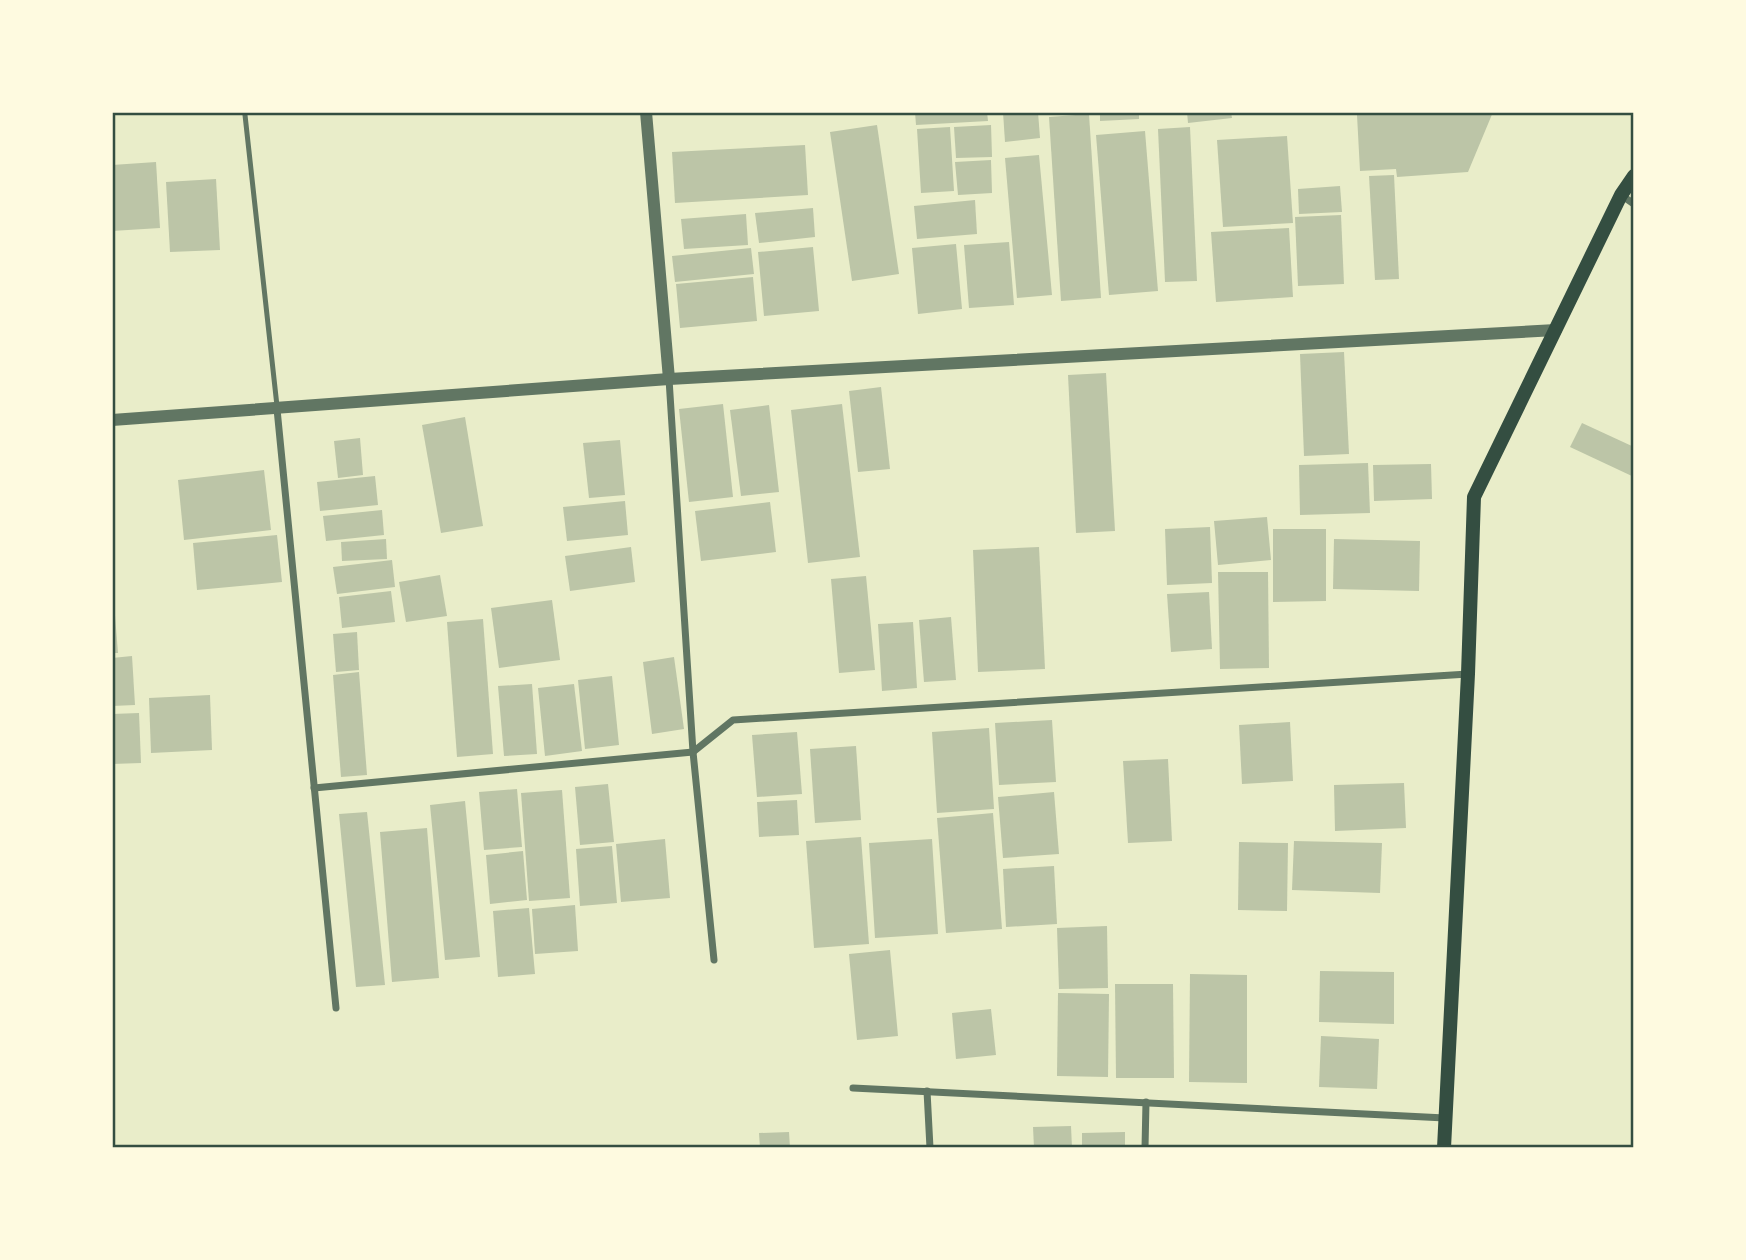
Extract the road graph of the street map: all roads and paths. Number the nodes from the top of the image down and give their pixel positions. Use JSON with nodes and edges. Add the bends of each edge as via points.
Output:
{"nodes":[{"id":1,"x":646,"y":112,"type":"edge"},
{"id":2,"x":245,"y":115,"type":"dead end"},
{"id":3,"x":1634,"y":176,"type":"edge"},
{"id":4,"x":1621,"y":195,"type":"junction"},
{"id":5,"x":1634,"y":204,"type":"edge"},
{"id":6,"x":1556,"y":330,"type":"junction"},
{"id":7,"x":669,"y":379,"type":"junction"},
{"id":8,"x":277,"y":409,"type":"junction"},
{"id":9,"x":112,"y":420,"type":"edge"},
{"id":10,"x":1468,"y":674,"type":"junction"},
{"id":11,"x":693,"y":752,"type":"junction"},
{"id":12,"x":314,"y":788,"type":"junction"},
{"id":13,"x":714,"y":960,"type":"dead end"},
{"id":14,"x":335,"y":1008,"type":"dead end"},
{"id":15,"x":853,"y":1088,"type":"dead end"},
{"id":16,"x":927,"y":1091,"type":"junction"},
{"id":17,"x":1146,"y":1102,"type":"junction"},
{"id":18,"x":1446,"y":1118,"type":"junction"},
{"id":19,"x":930,"y":1148,"type":"edge"},
{"id":20,"x":1145,"y":1148,"type":"edge"},
{"id":21,"x":1444,"y":1148,"type":"edge"}],
"edges":[{"from":1,"to":7,"type":"street"},
{"from":2,"to":8,"type":"lane"},
{"from":3,"to":4,"type":"main road"},
{"from":4,"to":5,"type":"street"},
{"from":4,"to":6,"type":"main road"},
{"from":6,"to":7,"type":"street"},
{"from":6,"to":10,"type":"main road","via":[[1474,497]]},
{"from":7,"to":8,"type":"street"},
{"from":7,"to":11,"type":"street"},
{"from":8,"to":9,"type":"street"},
{"from":8,"to":12,"type":"street"},
{"from":10,"to":11,"type":"street","via":[[733,720]]},
{"from":10,"to":18,"type":"main road"},
{"from":11,"to":12,"type":"street"},
{"from":11,"to":13,"type":"street"},
{"from":12,"to":14,"type":"street"},
{"from":15,"to":16,"type":"street"},
{"from":16,"to":17,"type":"street"},
{"from":16,"to":19,"type":"street"},
{"from":17,"to":18,"type":"street"},
{"from":17,"to":20,"type":"street"},
{"from":18,"to":21,"type":"main road"}]}
